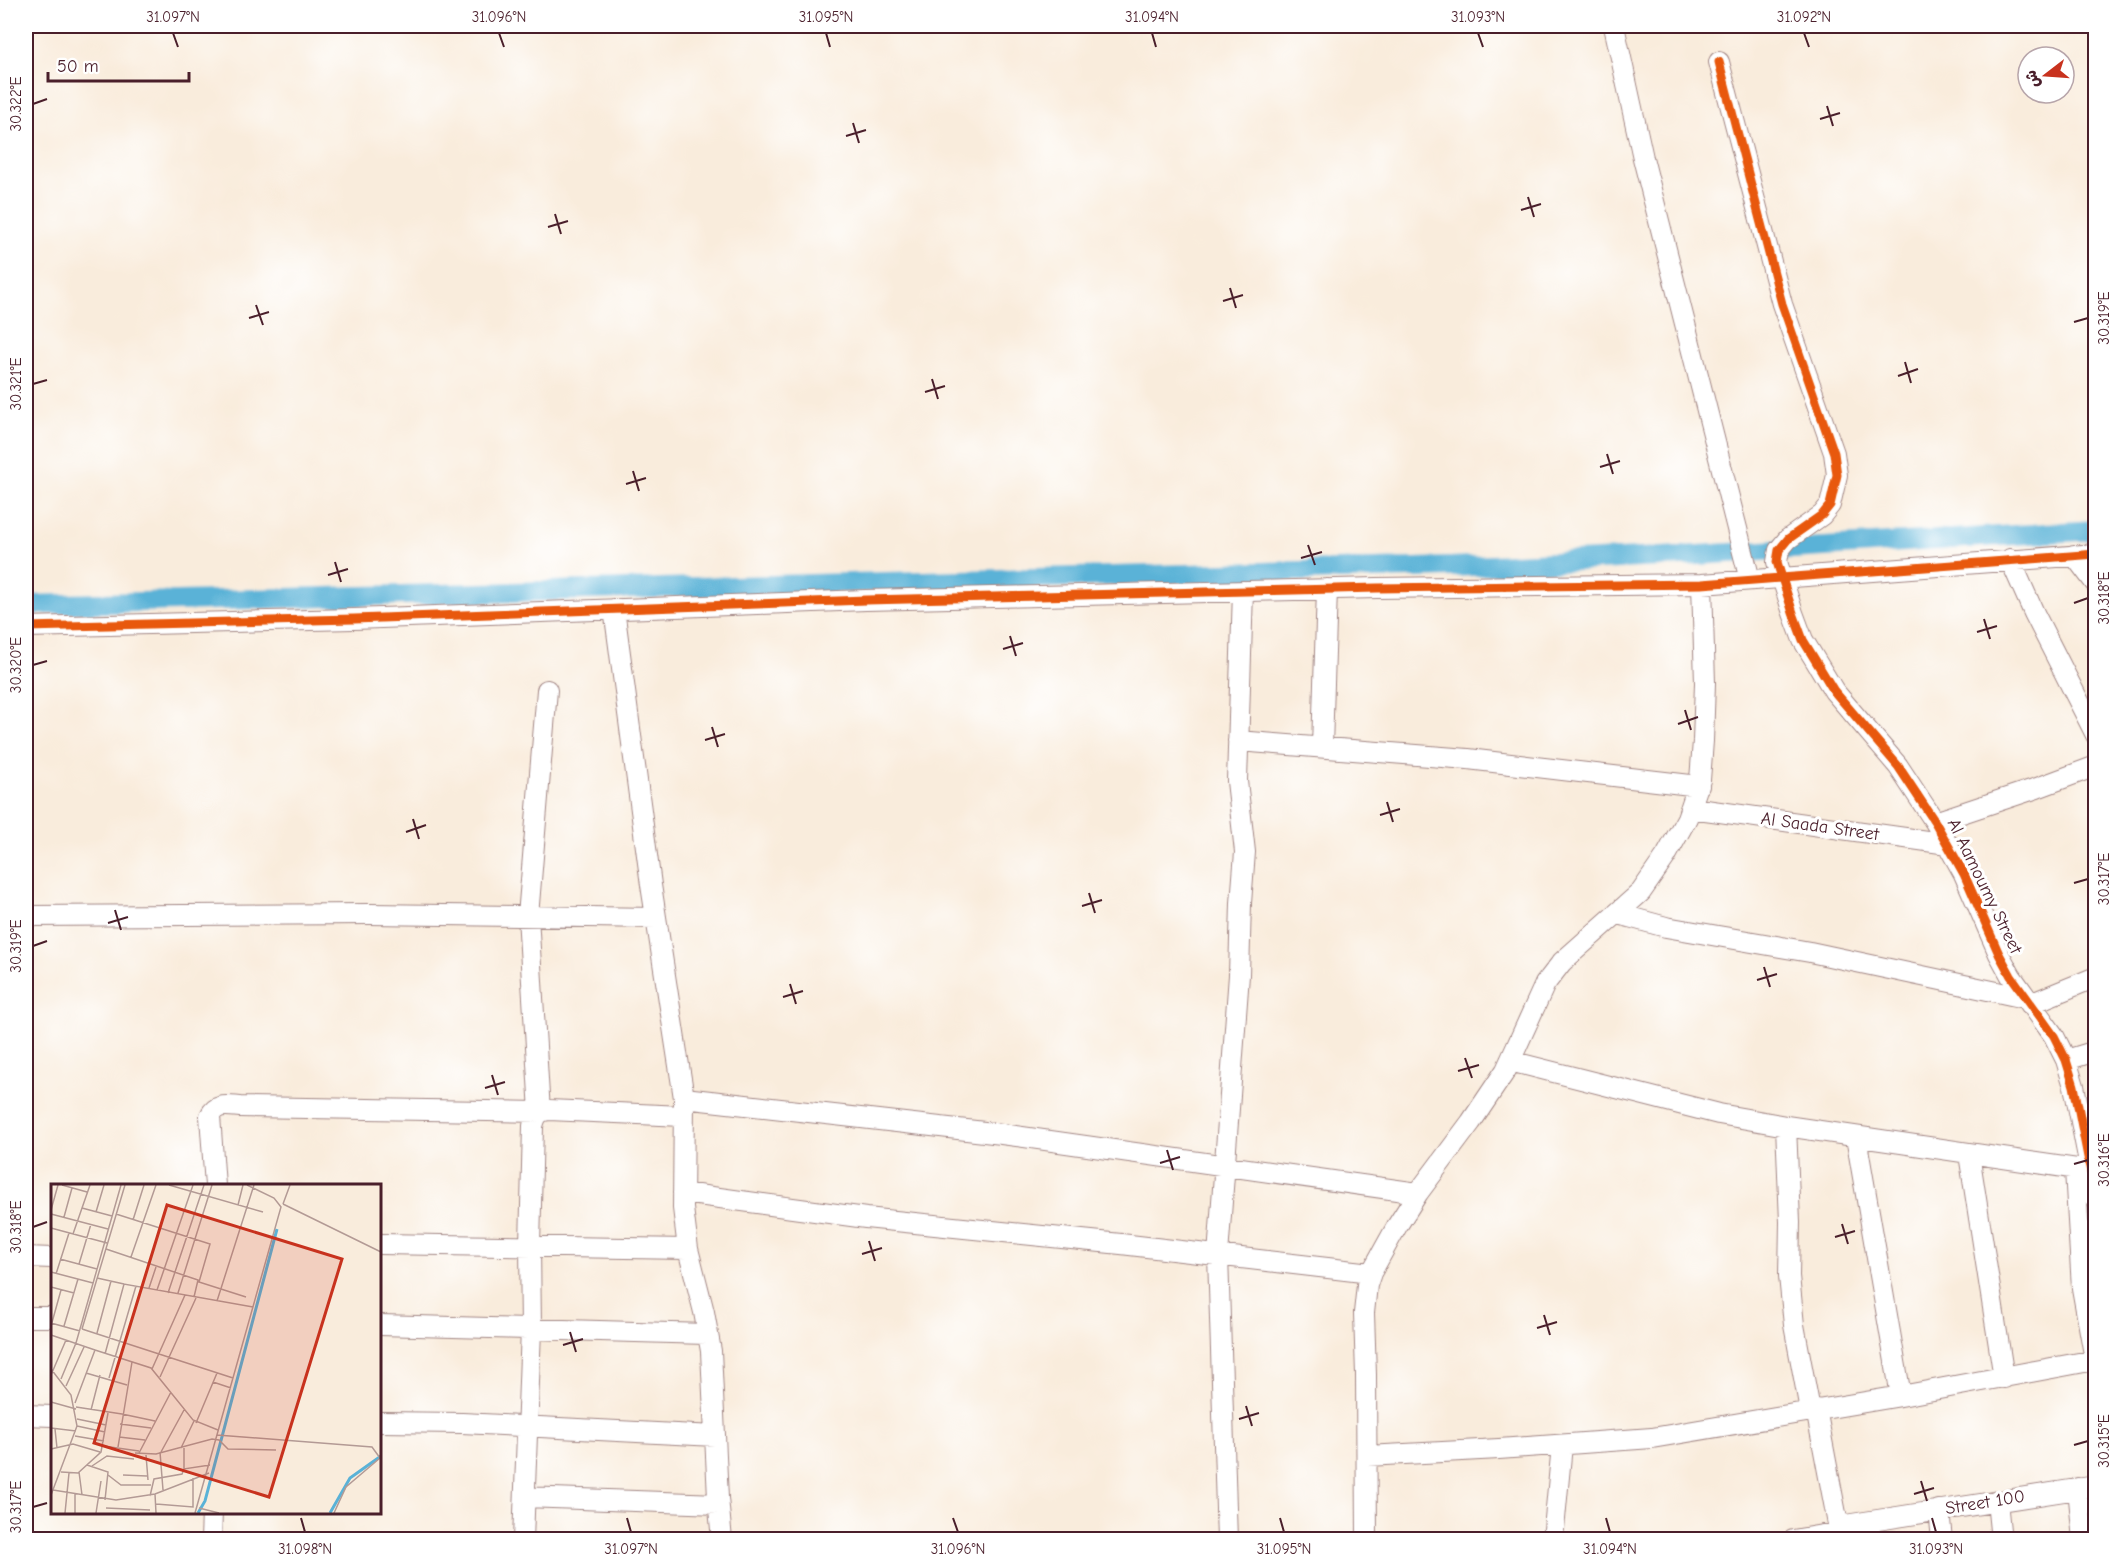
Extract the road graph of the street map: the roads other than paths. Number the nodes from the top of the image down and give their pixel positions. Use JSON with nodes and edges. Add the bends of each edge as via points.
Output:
{"nodes":[{"id":1,"x":1614,"y":26,"type":"edge"},
{"id":2,"x":1719,"y":62,"type":"dead end"},
{"id":3,"x":2096,"y":554,"type":"edge"},
{"id":4,"x":2074,"y":555,"type":"junction"},
{"id":5,"x":2010,"y":559,"type":"junction"},
{"id":6,"x":1783,"y":577,"type":"junction"},
{"id":7,"x":1750,"y":580,"type":"junction"},
{"id":8,"x":1702,"y":584,"type":"junction"},
{"id":9,"x":2096,"y":584,"type":"edge"},
{"id":10,"x":1326,"y":589,"type":"junction"},
{"id":11,"x":1243,"y":591,"type":"junction"},
{"id":12,"x":614,"y":609,"type":"junction"},
{"id":13,"x":26,"y":627,"type":"edge"},
{"id":14,"x":547,"y":690,"type":"dead end"},
{"id":15,"x":2096,"y":735,"type":"edge"},
{"id":16,"x":1238,"y":741,"type":"junction"},
{"id":17,"x":1322,"y":747,"type":"junction"},
{"id":18,"x":2096,"y":766,"type":"edge"},
{"id":19,"x":1699,"y":786,"type":"junction"},
{"id":20,"x":1691,"y":808,"type":"junction"},
{"id":21,"x":1935,"y":822,"type":"junction"},
{"id":22,"x":1948,"y":844,"type":"junction"},
{"id":23,"x":1618,"y":914,"type":"junction"},
{"id":24,"x":26,"y":916,"type":"edge"},
{"id":25,"x":528,"y":916,"type":"junction"},
{"id":26,"x":656,"y":918,"type":"junction"},
{"id":27,"x":2096,"y":977,"type":"edge"},
{"id":28,"x":2028,"y":1001,"type":"junction"},
{"id":29,"x":2096,"y":1051,"type":"edge"},
{"id":30,"x":1510,"y":1060,"type":"junction"},
{"id":31,"x":2066,"y":1060,"type":"junction"},
{"id":32,"x":683,"y":1107,"type":"junction"},
{"id":33,"x":540,"y":1112,"type":"junction"},
{"id":34,"x":2088,"y":1112,"type":"edge"},
{"id":35,"x":1786,"y":1126,"type":"junction"},
{"id":36,"x":1857,"y":1137,"type":"junction"},
{"id":37,"x":1969,"y":1154,"type":"junction"},
{"id":38,"x":1225,"y":1165,"type":"junction"},
{"id":39,"x":2083,"y":1171,"type":"junction"},
{"id":40,"x":215,"y":1184,"type":"edge"},
{"id":41,"x":683,"y":1193,"type":"junction"},
{"id":42,"x":1418,"y":1193,"type":"junction"},
{"id":43,"x":2096,"y":1198,"type":"edge"},
{"id":44,"x":2086,"y":1205,"type":"edge"},
{"id":45,"x":381,"y":1244,"type":"edge"},
{"id":46,"x":530,"y":1245,"type":"junction"},
{"id":47,"x":688,"y":1249,"type":"junction"},
{"id":48,"x":1218,"y":1255,"type":"junction"},
{"id":49,"x":26,"y":1257,"type":"edge"},
{"id":50,"x":51,"y":1258,"type":"edge"},
{"id":51,"x":1371,"y":1273,"type":"junction"},
{"id":52,"x":26,"y":1317,"type":"edge"},
{"id":53,"x":51,"y":1317,"type":"edge"},
{"id":54,"x":381,"y":1325,"type":"edge"},
{"id":55,"x":531,"y":1329,"type":"junction"},
{"id":56,"x":707,"y":1334,"type":"junction"},
{"id":57,"x":2095,"y":1362,"type":"edge"},
{"id":58,"x":2004,"y":1378,"type":"junction"},
{"id":59,"x":1901,"y":1396,"type":"junction"},
{"id":60,"x":1813,"y":1410,"type":"junction"},
{"id":61,"x":26,"y":1415,"type":"edge"},
{"id":62,"x":51,"y":1416,"type":"edge"},
{"id":63,"x":381,"y":1422,"type":"edge"},
{"id":64,"x":528,"y":1427,"type":"junction"},
{"id":65,"x":715,"y":1436,"type":"junction"},
{"id":66,"x":1562,"y":1445,"type":"junction"},
{"id":67,"x":1367,"y":1456,"type":"junction"},
{"id":68,"x":2087,"y":1487,"type":"edge"},
{"id":69,"x":525,"y":1497,"type":"junction"},
{"id":70,"x":1997,"y":1500,"type":"junction"},
{"id":71,"x":718,"y":1504,"type":"junction"},
{"id":72,"x":1939,"y":1510,"type":"junction"},
{"id":73,"x":212,"y":1514,"type":"edge"},
{"id":74,"x":1840,"y":1532,"type":"edge"},
{"id":75,"x":211,"y":1539,"type":"edge"},
{"id":76,"x":523,"y":1539,"type":"edge"},
{"id":77,"x":722,"y":1539,"type":"edge"},
{"id":78,"x":1227,"y":1539,"type":"edge"},
{"id":79,"x":1367,"y":1539,"type":"edge"},
{"id":80,"x":1553,"y":1539,"type":"edge"},
{"id":81,"x":1793,"y":1539,"type":"edge"},
{"id":82,"x":1942,"y":1539,"type":"edge"},
{"id":83,"x":2001,"y":1539,"type":"edge"},
{"id":84,"x":2083,"y":1539,"type":"edge"}],
"edges":[{"from":1,"to":7,"type":"street","via":[[1643,158]]},
{"from":2,"to":6,"type":"street","name":"Al Aamoumy Street","via":[[1782,304],[1834,453],[1837,475],[1830,505],[1779,550]]},
{"from":3,"to":4,"type":"street"},
{"from":4,"to":5,"type":"street"},
{"from":4,"to":9,"type":"street"},
{"from":5,"to":6,"type":"street"},
{"from":5,"to":15,"type":"street"},
{"from":6,"to":7,"type":"street"},
{"from":6,"to":21,"type":"street","name":"Al Aamoumy Street","via":[[1803,640],[1818,666],[1834,691],[1898,766]]},
{"from":7,"to":8,"type":"street"},
{"from":8,"to":10,"type":"street"},
{"from":8,"to":19,"type":"street","via":[[1705,683]]},
{"from":10,"to":11,"type":"street"},
{"from":10,"to":17,"type":"street"},
{"from":11,"to":12,"type":"street"},
{"from":11,"to":16,"type":"street"},
{"from":12,"to":13,"type":"street"},
{"from":12,"to":26,"type":"street"},
{"from":14,"to":25,"type":"street"},
{"from":16,"to":17,"type":"street"},
{"from":16,"to":38,"type":"street","via":[[1238,803],[1245,852]]},
{"from":17,"to":19,"type":"street","via":[[1468,759]]},
{"from":18,"to":21,"type":"street"},
{"from":19,"to":20,"type":"street"},
{"from":20,"to":22,"type":"street","name":"Al Saada Street"},
{"from":20,"to":23,"type":"street","via":[[1652,877]]},
{"from":21,"to":22,"type":"street","name":"Al Aamoumy Street"},
{"from":22,"to":28,"type":"street","name":"Al Aamoumy Street","via":[[1999,954]]},
{"from":23,"to":28,"type":"street","via":[[1666,927],[1810,951]]},
{"from":23,"to":30,"type":"street","via":[[1562,962],[1545,984]]},
{"from":24,"to":25,"type":"street"},
{"from":25,"to":26,"type":"street"},
{"from":25,"to":33,"type":"street"},
{"from":26,"to":32,"type":"street"},
{"from":27,"to":28,"type":"street"},
{"from":28,"to":31,"type":"street","name":"Al Aamoumy Street"},
{"from":29,"to":31,"type":"street"},
{"from":30,"to":35,"type":"street","via":[[1719,1114]]},
{"from":30,"to":42,"type":"street","via":[[1471,1122]]},
{"from":31,"to":34,"type":"street","name":"Al Aamoumy Street"},
{"from":32,"to":33,"type":"street"},
{"from":32,"to":38,"type":"street","via":[[1002,1134]]},
{"from":32,"to":41,"type":"street"},
{"from":33,"to":40,"type":"street","via":[[222,1105],[210,1116]]},
{"from":33,"to":46,"type":"street","via":[[533,1126]]},
{"from":34,"to":39,"type":"street","name":"Al Aamoumy Street"},
{"from":35,"to":36,"type":"street"},
{"from":35,"to":60,"type":"street","via":[[1789,1276],[1794,1325]]},
{"from":36,"to":37,"type":"street"},
{"from":36,"to":59,"type":"street"},
{"from":37,"to":39,"type":"street"},
{"from":37,"to":58,"type":"street"},
{"from":38,"to":42,"type":"street"},
{"from":38,"to":48,"type":"street"},
{"from":39,"to":43,"type":"street","name":"Al Aamoumy Street"},
{"from":39,"to":44,"type":"street"},
{"from":41,"to":47,"type":"street"},
{"from":41,"to":48,"type":"street","via":[[866,1218]]},
{"from":42,"to":51,"type":"street"},
{"from":44,"to":57,"type":"street","via":[[2082,1288]]},
{"from":45,"to":46,"type":"street"},
{"from":46,"to":47,"type":"street"},
{"from":46,"to":55,"type":"street"},
{"from":47,"to":56,"type":"street"},
{"from":48,"to":51,"type":"street"},
{"from":48,"to":78,"type":"street"},
{"from":49,"to":50,"type":"street"},
{"from":51,"to":67,"type":"street","via":[[1364,1313]]},
{"from":52,"to":53,"type":"street"},
{"from":54,"to":55,"type":"street"},
{"from":55,"to":56,"type":"street"},
{"from":55,"to":64,"type":"street"},
{"from":56,"to":65,"type":"street"},
{"from":57,"to":58,"type":"street"},
{"from":58,"to":59,"type":"street"},
{"from":59,"to":60,"type":"street"},
{"from":60,"to":66,"type":"street","via":[[1652,1438]]},
{"from":60,"to":74,"type":"street"},
{"from":61,"to":62,"type":"street"},
{"from":63,"to":64,"type":"street"},
{"from":64,"to":65,"type":"street"},
{"from":64,"to":69,"type":"street"},
{"from":65,"to":71,"type":"street"},
{"from":66,"to":67,"type":"street"},
{"from":66,"to":80,"type":"street"},
{"from":67,"to":79,"type":"street"},
{"from":68,"to":70,"type":"street","name":"Street 100"},
{"from":68,"to":84,"type":"street"},
{"from":69,"to":71,"type":"street"},
{"from":69,"to":76,"type":"street"},
{"from":70,"to":72,"type":"street","name":"Street 100"},
{"from":70,"to":83,"type":"street"},
{"from":71,"to":77,"type":"street"},
{"from":72,"to":74,"type":"street","name":"Street 100"},
{"from":72,"to":82,"type":"street"},
{"from":73,"to":75,"type":"street"},
{"from":74,"to":81,"type":"street","name":"Street 100"}]}
